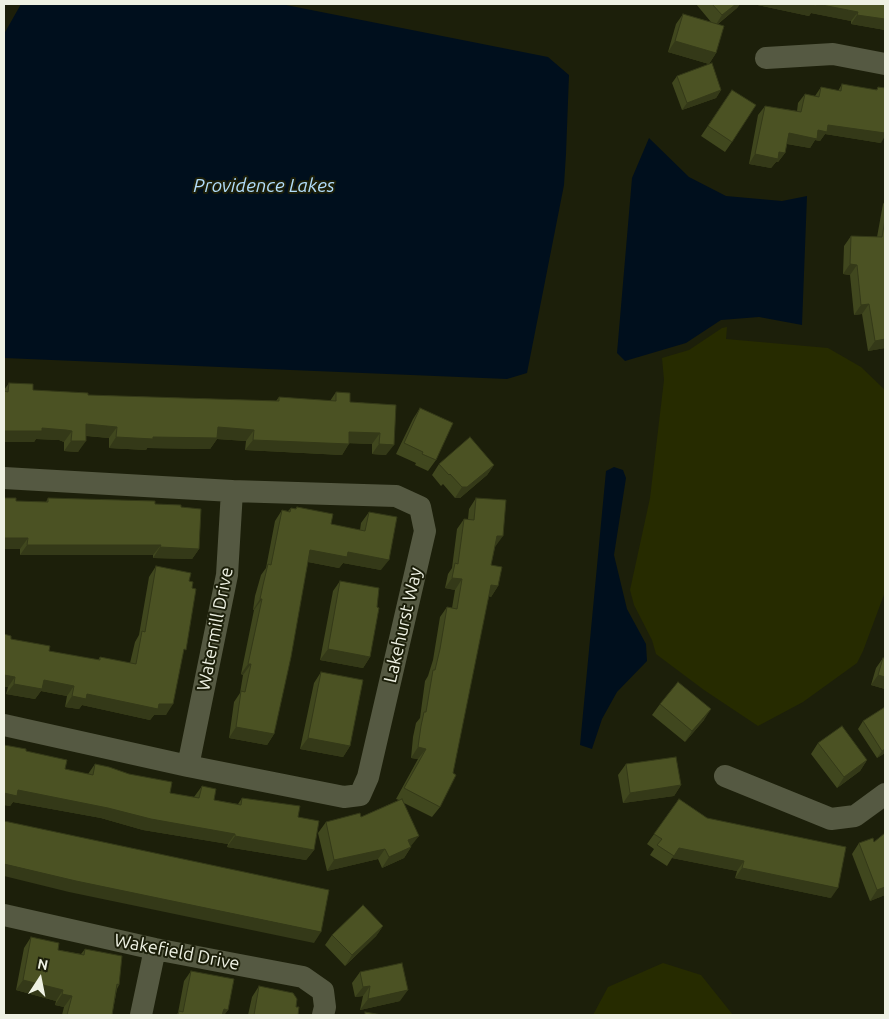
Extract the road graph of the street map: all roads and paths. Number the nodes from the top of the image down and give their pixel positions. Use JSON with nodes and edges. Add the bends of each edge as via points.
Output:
{"nodes":[{"id":1,"x":766,"y":58,"type":"dead end"},
{"id":2,"x":885,"y":64,"type":"edge"},
{"id":3,"x":4,"y":478,"type":"edge"},
{"id":4,"x":232,"y":490,"type":"junction"},
{"id":5,"x":4,"y":725,"type":"edge"},
{"id":6,"x":188,"y":766,"type":"junction"},
{"id":7,"x":725,"y":776,"type":"dead end"},
{"id":8,"x":885,"y":794,"type":"edge"},
{"id":9,"x":4,"y":915,"type":"edge"},
{"id":10,"x":155,"y":949,"type":"junction"},
{"id":11,"x":141,"y":1015,"type":"edge"},
{"id":12,"x":323,"y":1015,"type":"edge"}],
"edges":[{"from":1,"to":2,"type":"street","via":[[833,54]]},
{"from":3,"to":4,"type":"street","name":"Lakehurst Way"},
{"from":4,"to":6,"type":"street","name":"Watermill Drive","via":[[227,575]]},
{"from":4,"to":6,"type":"street","name":"Lakehurst Way","via":[[396,496],[420,507],[425,531],[368,777],[360,795],[344,797]]},
{"from":5,"to":6,"type":"street","name":"Lakehurst Way"},
{"from":7,"to":8,"type":"street","via":[[831,819],[854,816]]},
{"from":9,"to":10,"type":"street","name":"Wakefield Drive"},
{"from":10,"to":11,"type":"street"},
{"from":10,"to":12,"type":"street","name":"Wakefield Drive","via":[[303,977],[322,991]]}]}
